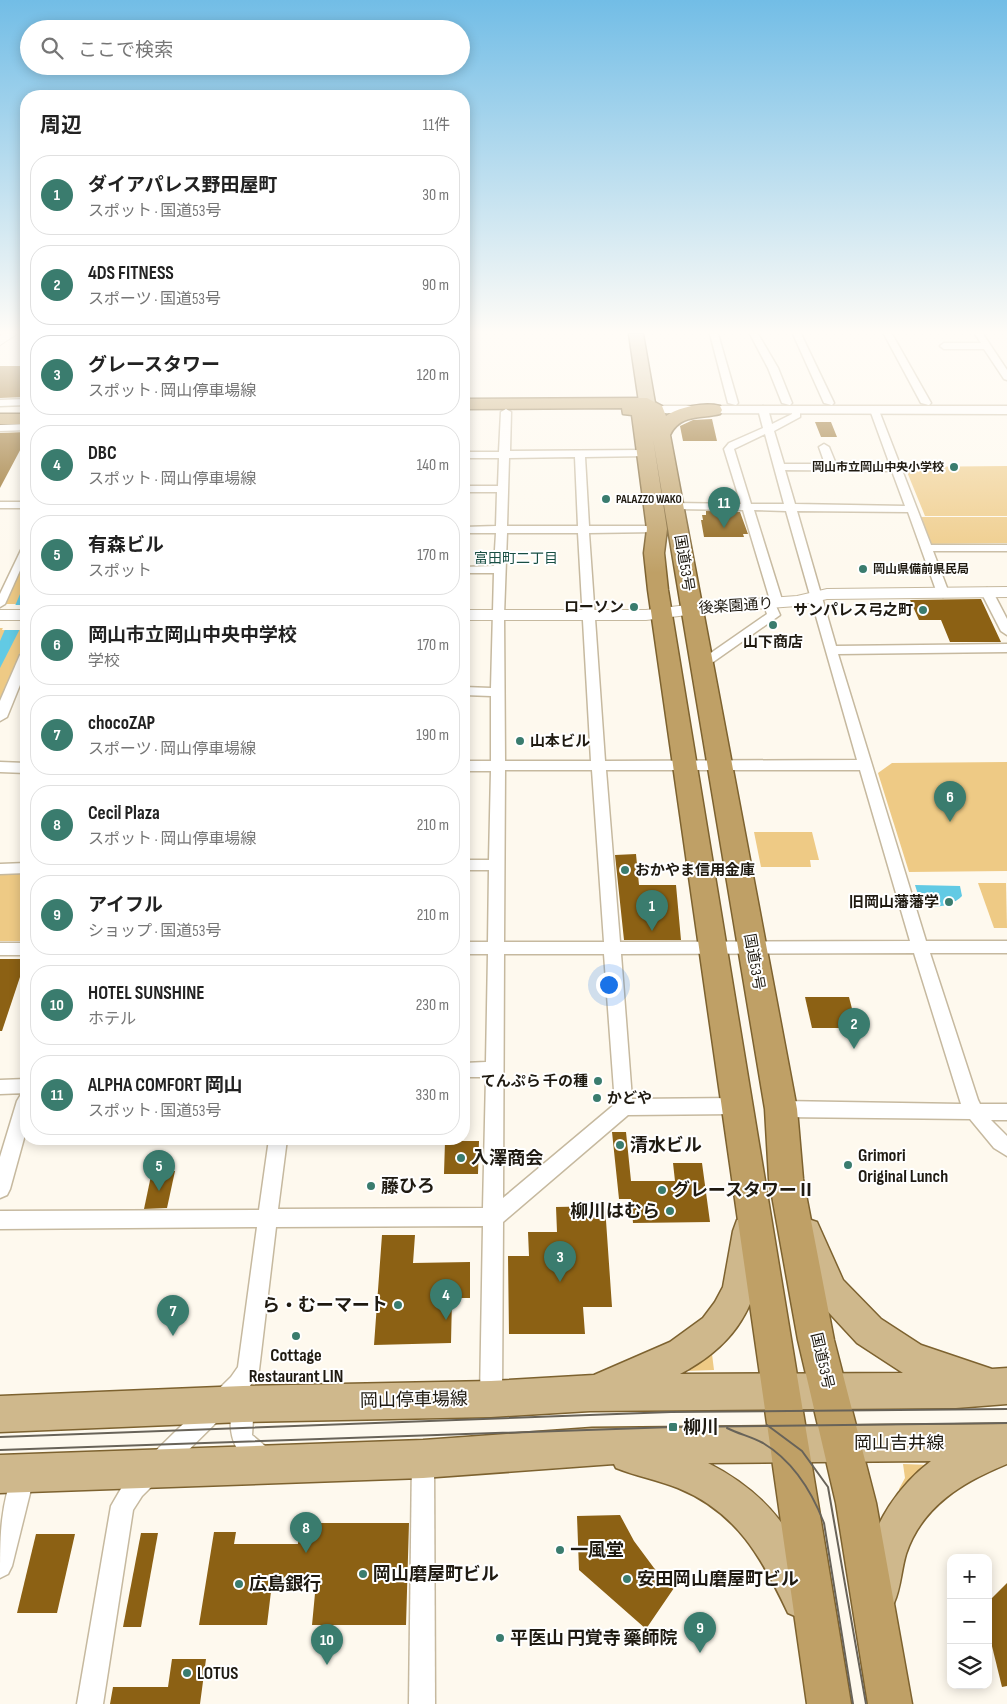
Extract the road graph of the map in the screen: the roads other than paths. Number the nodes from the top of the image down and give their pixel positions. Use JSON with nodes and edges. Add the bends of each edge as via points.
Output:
{"nodes":[{"id":1,"x":506,"y":414,"type":"edge"},
{"id":2,"x":552,"y":414,"type":"edge"},
{"id":3,"x":599,"y":414,"type":"edge"},
{"id":4,"x":647,"y":414,"type":"edge"},
{"id":5,"x":691,"y":414,"type":"edge"},
{"id":6,"x":697,"y":414,"type":"edge"},
{"id":7,"x":698,"y":414,"type":"edge"},
{"id":8,"x":764,"y":414,"type":"edge"},
{"id":9,"x":796,"y":414,"type":"edge"},
{"id":10,"x":876,"y":414,"type":"edge"},
{"id":11,"x":0,"y":419,"type":"edge"},
{"id":12,"x":20,"y":419,"type":"edge"},
{"id":13,"x":649,"y":424,"type":"junction"},
{"id":14,"x":0,"y":428,"type":"edge"},
{"id":15,"x":20,"y":428,"type":"edge"},
{"id":16,"x":768,"y":430,"type":"junction"},
{"id":17,"x":824,"y":447,"type":"dead end"},
{"id":18,"x":580,"y":454,"type":"junction"},
{"id":19,"x":470,"y":455,"type":"edge"},
{"id":20,"x":506,"y":455,"type":"junction"},
{"id":21,"x":779,"y":467,"type":"junction"},
{"id":22,"x":832,"y":468,"type":"junction"},
{"id":23,"x":897,"y":468,"type":"junction"},
{"id":24,"x":470,"y":489,"type":"edge"},
{"id":25,"x":504,"y":489,"type":"junction"},
{"id":26,"x":0,"y":505,"type":"edge"},
{"id":27,"x":20,"y":505,"type":"edge"},
{"id":28,"x":675,"y":506,"type":"junction"},
{"id":29,"x":746,"y":507,"type":"junction"},
{"id":30,"x":790,"y":507,"type":"junction"},
{"id":31,"x":912,"y":509,"type":"junction"},
{"id":32,"x":582,"y":528,"type":"junction"},
{"id":33,"x":657,"y":528,"type":"junction"},
{"id":34,"x":501,"y":529,"type":"junction"},
{"id":35,"x":470,"y":530,"type":"edge"},
{"id":36,"x":927,"y":548,"type":"junction"},
{"id":37,"x":1007,"y":548,"type":"edge"},
{"id":38,"x":20,"y":564,"type":"edge"},
{"id":39,"x":470,"y":570,"type":"edge"},
{"id":40,"x":501,"y":570,"type":"junction"},
{"id":41,"x":987,"y":592,"type":"junction"},
{"id":42,"x":1007,"y":592,"type":"edge"},
{"id":43,"x":943,"y":593,"type":"junction"},
{"id":44,"x":816,"y":597,"type":"junction"},
{"id":45,"x":773,"y":603,"type":"junction"},
{"id":46,"x":692,"y":609,"type":"junction"},
{"id":47,"x":2,"y":611,"type":"edge"},
{"id":48,"x":662,"y":612,"type":"junction"},
{"id":49,"x":20,"y":614,"type":"edge"},
{"id":50,"x":587,"y":614,"type":"junction"},
{"id":51,"x":470,"y":615,"type":"edge"},
{"id":52,"x":498,"y":615,"type":"junction"},
{"id":53,"x":1007,"y":631,"type":"edge"},
{"id":54,"x":1007,"y":648,"type":"edge"},
{"id":55,"x":831,"y":650,"type":"junction"},
{"id":56,"x":701,"y":664,"type":"junction"},
{"id":57,"x":20,"y":687,"type":"edge"},
{"id":58,"x":470,"y":691,"type":"edge"},
{"id":59,"x":496,"y":692,"type":"junction"},
{"id":60,"x":0,"y":717,"type":"edge"},
{"id":61,"x":866,"y":764,"type":"junction"},
{"id":62,"x":718,"y":765,"type":"junction"},
{"id":63,"x":470,"y":766,"type":"edge"},
{"id":64,"x":498,"y":766,"type":"junction"},
{"id":65,"x":597,"y":766,"type":"junction"},
{"id":66,"x":684,"y":766,"type":"junction"},
{"id":67,"x":0,"y":767,"type":"edge"},
{"id":68,"x":20,"y":768,"type":"edge"},
{"id":69,"x":470,"y":865,"type":"edge"},
{"id":70,"x":497,"y":865,"type":"junction"},
{"id":71,"x":20,"y":868,"type":"edge"},
{"id":72,"x":0,"y":869,"type":"edge"},
{"id":73,"x":1007,"y":947,"type":"edge"},
{"id":74,"x":470,"y":948,"type":"edge"},
{"id":75,"x":495,"y":948,"type":"junction"},
{"id":76,"x":613,"y":948,"type":"junction"},
{"id":77,"x":712,"y":948,"type":"junction"},
{"id":78,"x":752,"y":948,"type":"junction"},
{"id":79,"x":920,"y":948,"type":"junction"},
{"id":80,"x":0,"y":949,"type":"edge"},
{"id":81,"x":20,"y":949,"type":"edge"},
{"id":82,"x":470,"y":1070,"type":"edge"},
{"id":83,"x":495,"y":1070,"type":"junction"},
{"id":84,"x":0,"y":1086,"type":"edge"},
{"id":85,"x":20,"y":1086,"type":"edge"},
{"id":86,"x":737,"y":1106,"type":"junction"},
{"id":87,"x":624,"y":1107,"type":"junction"},
{"id":88,"x":781,"y":1109,"type":"junction"},
{"id":89,"x":973,"y":1112,"type":"junction"},
{"id":90,"x":1007,"y":1112,"type":"edge"},
{"id":91,"x":20,"y":1121,"type":"edge"},
{"id":92,"x":277,"y":1145,"type":"edge"},
{"id":93,"x":1007,"y":1148,"type":"edge"},
{"id":94,"x":0,"y":1189,"type":"edge"},
{"id":95,"x":752,"y":1203,"type":"junction"},
{"id":96,"x":791,"y":1203,"type":"junction"},
{"id":97,"x":494,"y":1217,"type":"junction"},
{"id":98,"x":0,"y":1220,"type":"edge"},
{"id":99,"x":267,"y":1220,"type":"junction"},
{"id":100,"x":1000,"y":1386,"type":"edge"},
{"id":101,"x":782,"y":1391,"type":"junction"},
{"id":102,"x":828,"y":1391,"type":"junction"},
{"id":103,"x":237,"y":1393,"type":"junction"},
{"id":104,"x":590,"y":1393,"type":"junction"},
{"id":105,"x":491,"y":1399,"type":"junction"},
{"id":106,"x":0,"y":1414,"type":"edge"},
{"id":107,"x":790,"y":1444,"type":"junction"},
{"id":108,"x":841,"y":1444,"type":"junction"},
{"id":109,"x":1007,"y":1444,"type":"edge"},
{"id":110,"x":592,"y":1446,"type":"junction"},
{"id":111,"x":423,"y":1459,"type":"junction"},
{"id":112,"x":273,"y":1464,"type":"junction"},
{"id":113,"x":153,"y":1470,"type":"junction"},
{"id":114,"x":12,"y":1474,"type":"edge"},
{"id":115,"x":0,"y":1566,"type":"edge"},
{"id":116,"x":878,"y":1633,"type":"junction"},
{"id":117,"x":819,"y":1636,"type":"junction"},
{"id":118,"x":90,"y":1704,"type":"edge"},
{"id":119,"x":422,"y":1704,"type":"edge"},
{"id":120,"x":829,"y":1704,"type":"edge"},
{"id":121,"x":890,"y":1704,"type":"edge"}],
"edges":[{"from":1,"to":20,"type":"street"},
{"from":2,"to":13,"type":"highway"},
{"from":3,"to":13,"type":"highway"},
{"from":4,"to":13,"type":"main road"},
{"from":5,"to":13,"type":"main road"},
{"from":6,"to":13,"type":"highway","via":[[675,418],[664,426]]},
{"from":7,"to":13,"type":"main road"},
{"from":8,"to":16,"type":"street"},
{"from":9,"to":16,"type":"street"},
{"from":10,"to":23,"type":"street"},
{"from":11,"to":12,"type":"highway"},
{"from":13,"to":18,"type":"street"},
{"from":13,"to":28,"type":"highway","name":"国道53号"},
{"from":13,"to":33,"type":"highway","name":"国道53号"},
{"from":14,"to":15,"type":"street"},
{"from":16,"to":21,"type":"street"},
{"from":16,"to":29,"type":"street","via":[[730,449]]},
{"from":17,"to":22,"type":"street"},
{"from":18,"to":20,"type":"street"},
{"from":18,"to":32,"type":"street"},
{"from":19,"to":20,"type":"street"},
{"from":20,"to":25,"type":"street"},
{"from":21,"to":22,"type":"street"},
{"from":21,"to":30,"type":"street"},
{"from":22,"to":23,"type":"street"},
{"from":23,"to":31,"type":"street"},
{"from":24,"to":25,"type":"street"},
{"from":25,"to":34,"type":"street"},
{"from":26,"to":27,"type":"street"},
{"from":28,"to":29,"type":"street"},
{"from":28,"to":46,"type":"highway","name":"国道53号"},
{"from":29,"to":30,"type":"street"},
{"from":29,"to":45,"type":"street"},
{"from":30,"to":31,"type":"street"},
{"from":30,"to":44,"type":"street"},
{"from":31,"to":36,"type":"street"},
{"from":32,"to":33,"type":"street"},
{"from":32,"to":34,"type":"street"},
{"from":32,"to":50,"type":"street"},
{"from":33,"to":48,"type":"highway","name":"国道53号","via":[[654,553]]},
{"from":34,"to":35,"type":"street"},
{"from":34,"to":40,"type":"street"},
{"from":36,"to":37,"type":"street"},
{"from":36,"to":43,"type":"street"},
{"from":38,"to":47,"type":"street"},
{"from":39,"to":40,"type":"street"},
{"from":40,"to":52,"type":"street"},
{"from":41,"to":42,"type":"street","name":"後楽園通り"},
{"from":41,"to":43,"type":"street","name":"後楽園通り"},
{"from":41,"to":53,"type":"street"},
{"from":43,"to":44,"type":"street","name":"後楽園通り","via":[[827,594]]},
{"from":44,"to":45,"type":"street","name":"後楽園通り"},
{"from":44,"to":55,"type":"street"},
{"from":45,"to":46,"type":"street","name":"後楽園通り"},
{"from":45,"to":56,"type":"street","via":[[774,615]]},
{"from":46,"to":48,"type":"street","name":"後楽園通り"},
{"from":46,"to":56,"type":"highway","name":"国道53号"},
{"from":47,"to":49,"type":"street"},
{"from":48,"to":50,"type":"street","name":"後楽園通り","via":[[646,615]]},
{"from":48,"to":66,"type":"highway","name":"国道53号"},
{"from":50,"to":52,"type":"street","name":"後楽園通り"},
{"from":50,"to":65,"type":"street"},
{"from":51,"to":52,"type":"street","name":"後楽園通り"},
{"from":52,"to":59,"type":"street"},
{"from":54,"to":55,"type":"street"},
{"from":55,"to":61,"type":"street"},
{"from":56,"to":62,"type":"highway","name":"国道53号"},
{"from":57,"to":60,"type":"street"},
{"from":58,"to":59,"type":"street"},
{"from":59,"to":64,"type":"street"},
{"from":61,"to":62,"type":"street"},
{"from":61,"to":79,"type":"street"},
{"from":62,"to":66,"type":"street"},
{"from":62,"to":78,"type":"highway","name":"国道53号"},
{"from":63,"to":64,"type":"street"},
{"from":64,"to":65,"type":"street"},
{"from":64,"to":70,"type":"street"},
{"from":65,"to":66,"type":"street"},
{"from":65,"to":76,"type":"street"},
{"from":66,"to":77,"type":"highway","name":"国道53号"},
{"from":67,"to":68,"type":"street"},
{"from":69,"to":70,"type":"street"},
{"from":70,"to":75,"type":"street"},
{"from":71,"to":72,"type":"street"},
{"from":73,"to":79,"type":"street"},
{"from":74,"to":75,"type":"street"},
{"from":75,"to":76,"type":"street"},
{"from":75,"to":83,"type":"street"},
{"from":76,"to":77,"type":"street"},
{"from":76,"to":87,"type":"street"},
{"from":77,"to":78,"type":"street"},
{"from":77,"to":86,"type":"highway","name":"国道53号"},
{"from":78,"to":79,"type":"street"},
{"from":78,"to":88,"type":"highway","name":"国道53号"},
{"from":79,"to":89,"type":"street"},
{"from":80,"to":81,"type":"street"},
{"from":82,"to":83,"type":"street"},
{"from":83,"to":97,"type":"street"},
{"from":84,"to":85,"type":"street"},
{"from":86,"to":87,"type":"street"},
{"from":86,"to":95,"type":"highway","name":"国道53号"},
{"from":87,"to":97,"type":"street"},
{"from":88,"to":89,"type":"street"},
{"from":88,"to":96,"type":"highway","name":"国道53号"},
{"from":89,"to":90,"type":"street"},
{"from":89,"to":93,"type":"street"},
{"from":91,"to":94,"type":"street"},
{"from":92,"to":99,"type":"street"},
{"from":95,"to":101,"type":"highway","name":"国道53号"},
{"from":95,"to":104,"type":"main road","via":[[743,1277],[737,1297],[714,1332],[671,1362]]},
{"from":96,"to":100,"type":"main road","via":[[832,1291],[858,1321],[912,1359]]},
{"from":96,"to":102,"type":"highway","name":"国道53号"},
{"from":97,"to":99,"type":"street"},
{"from":97,"to":105,"type":"street"},
{"from":98,"to":99,"type":"street"},
{"from":99,"to":103,"type":"street"},
{"from":100,"to":102,"type":"main road","via":[[956,1390]]},
{"from":101,"to":102,"type":"main road","name":"岡山停車場線"},
{"from":101,"to":104,"type":"main road","name":"岡山停車場線"},
{"from":101,"to":107,"type":"highway","name":"国道53号"},
{"from":102,"to":108,"type":"highway","name":"国道53号"},
{"from":103,"to":105,"type":"main road","name":"岡山停車場線"},
{"from":103,"to":106,"type":"main road","name":"岡山停車場線"},
{"from":103,"to":112,"type":"street","via":[[242,1442],[254,1454]]},
{"from":103,"to":113,"type":"street"},
{"from":104,"to":105,"type":"main road","name":"岡山停車場線"},
{"from":107,"to":108,"type":"main road","name":"岡山吉井線"},
{"from":107,"to":110,"type":"main road"},
{"from":107,"to":117,"type":"highway","name":"国道53号"},
{"from":108,"to":109,"type":"main road","name":"岡山吉井線"},
{"from":108,"to":116,"type":"highway","name":"国道53号","via":[[856,1503]]},
{"from":109,"to":116,"type":"main road","via":[[943,1475],[907,1512],[881,1568]]},
{"from":110,"to":111,"type":"main road"},
{"from":110,"to":117,"type":"main road","via":[[660,1462],[704,1479],[736,1503],[764,1528],[790,1572]]},
{"from":111,"to":112,"type":"main road"},
{"from":111,"to":119,"type":"street"},
{"from":112,"to":113,"type":"main road"},
{"from":113,"to":114,"type":"main road"},
{"from":113,"to":118,"type":"street","via":[[134,1488],[122,1506]]},
{"from":114,"to":115,"type":"street"},
{"from":116,"to":121,"type":"highway","name":"国道53号"},
{"from":117,"to":120,"type":"highway","name":"国道53号"}]}
